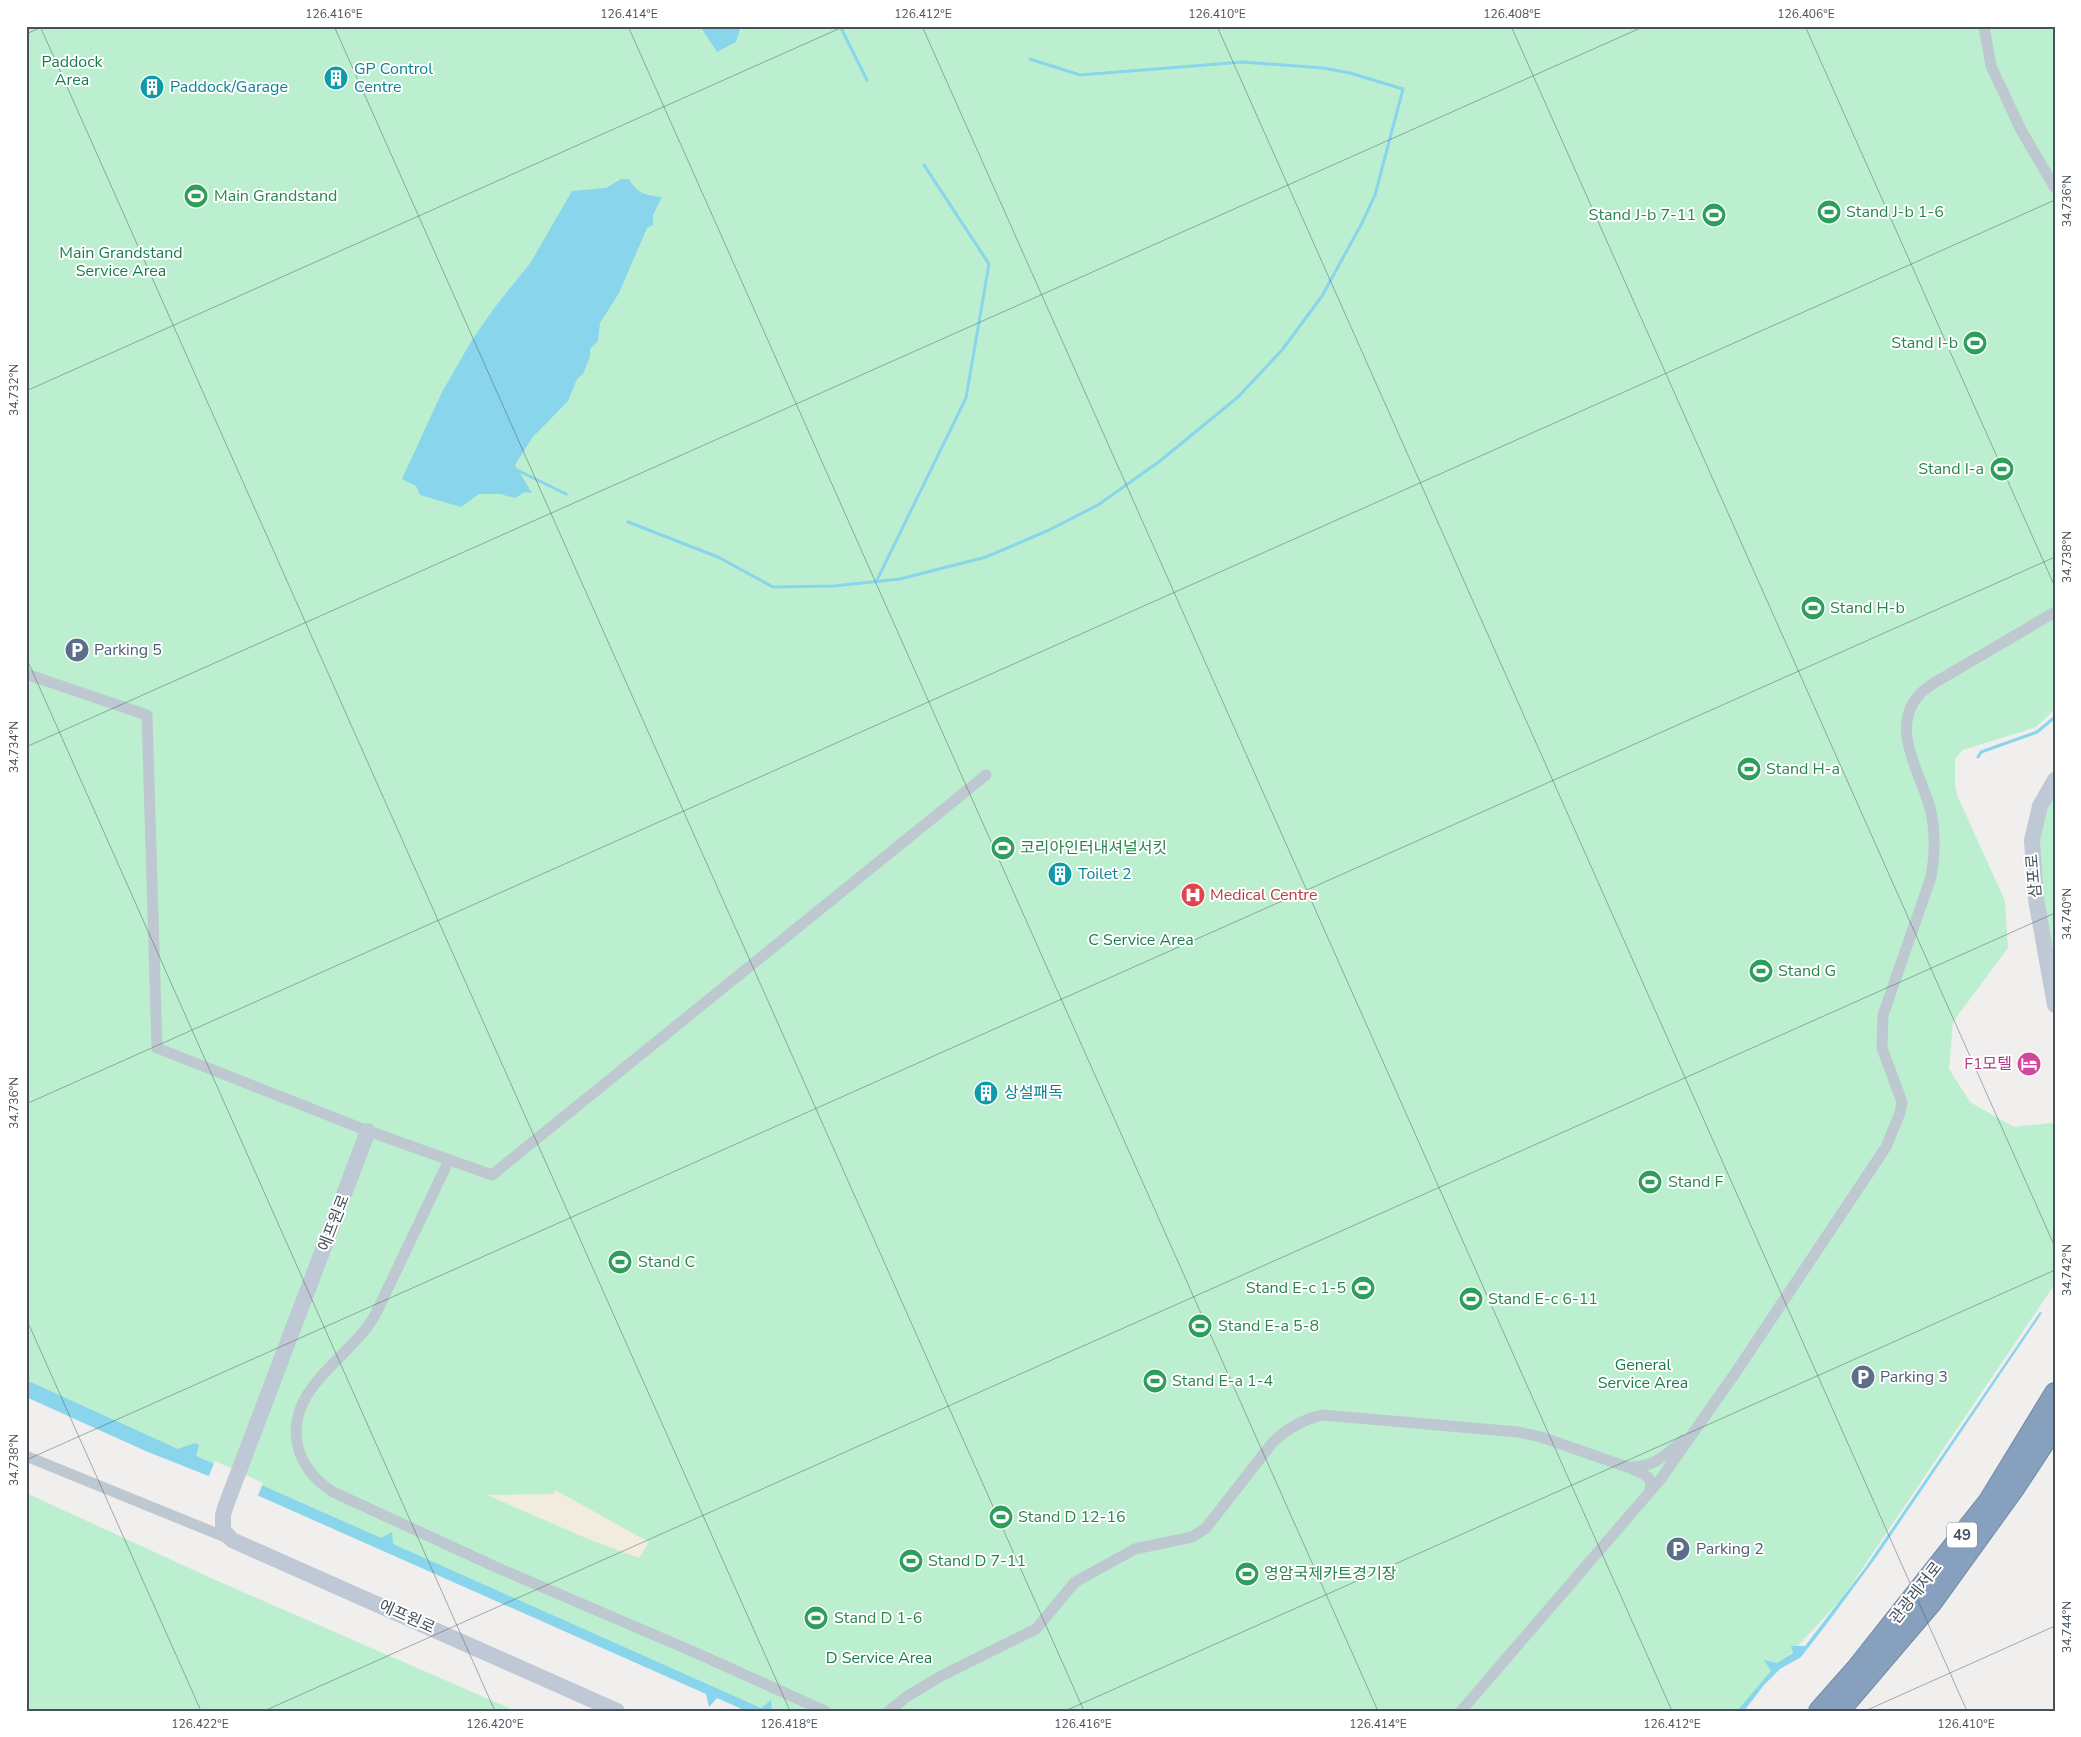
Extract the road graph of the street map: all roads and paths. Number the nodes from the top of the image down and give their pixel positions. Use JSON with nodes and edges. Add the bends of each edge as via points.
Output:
{"nodes":[{"id":1,"x":1984,"y":26,"type":"edge"},
{"id":2,"x":2055,"y":188,"type":"edge"},
{"id":3,"x":2055,"y":612,"type":"edge"},
{"id":4,"x":26,"y":674,"type":"edge"},
{"id":5,"x":986,"y":775,"type":"dead end"},
{"id":6,"x":2055,"y":780,"type":"edge"},
{"id":7,"x":2055,"y":1005,"type":"edge"},
{"id":8,"x":368,"y":1131,"type":"junction"},
{"id":9,"x":449,"y":1160,"type":"junction"},
{"id":10,"x":2055,"y":1393,"type":"edge"},
{"id":11,"x":1701,"y":1423,"type":"junction"},
{"id":12,"x":2055,"y":1426,"type":"edge"},
{"id":13,"x":26,"y":1456,"type":"edge"},
{"id":14,"x":1627,"y":1468,"type":"junction"},
{"id":15,"x":1649,"y":1493,"type":"junction"},
{"id":16,"x":232,"y":1540,"type":"junction"},
{"id":17,"x":1864,"y":1672,"type":"junction"},
{"id":18,"x":617,"y":1711,"type":"edge"},
{"id":19,"x":825,"y":1711,"type":"edge"},
{"id":20,"x":889,"y":1711,"type":"edge"},
{"id":21,"x":1460,"y":1711,"type":"edge"},
{"id":22,"x":1819,"y":1711,"type":"edge"},
{"id":23,"x":1839,"y":1711,"type":"edge"}],
"edges":[{"from":1,"to":2,"type":"street","via":[[1992,66],[2021,130]]},
{"from":3,"to":11,"type":"street","via":[[1934,683],[1919,695],[1911,707],[1907,742],[1930,809],[1934,854],[1930,877],[1887,999],[1881,1028],[1882,1048],[1900,1096],[1900,1113],[1883,1152]]},
{"from":4,"to":8,"type":"street","via":[[147,714],[157,1048]]},
{"from":5,"to":9,"type":"street","via":[[492,1175]]},
{"from":6,"to":7,"type":"street","name":"삼포로","via":[[2040,806],[2032,840],[2036,899]]},
{"from":8,"to":9,"type":"street"},
{"from":8,"to":16,"type":"street","name":"에프원로","via":[[226,1505],[223,1530]]},
{"from":9,"to":19,"type":"street","via":[[368,1327],[313,1385],[304,1401],[296,1440],[299,1453],[312,1475],[333,1492],[436,1540]]},
{"from":10,"to":17,"type":"highway","name":"관광레저로","number":"49","via":[[1989,1501]]},
{"from":11,"to":14,"type":"street","via":[[1666,1455],[1642,1468]]},
{"from":11,"to":15,"type":"street"},
{"from":12,"to":17,"type":"highway","name":"관광레저로","number":"49","via":[[1932,1602]]},
{"from":13,"to":16,"type":"street"},
{"from":14,"to":15,"type":"street","via":[[1645,1474],[1652,1485]]},
{"from":14,"to":20,"type":"street","via":[[1518,1432],[1324,1416],[1309,1418],[1273,1442],[1206,1528],[1192,1537],[1135,1549],[1075,1582],[1036,1629],[942,1676]]},
{"from":15,"to":21,"type":"street"},
{"from":16,"to":18,"type":"street","name":"에프원로"},
{"from":17,"to":22,"type":"highway","name":"관광레저로","number":"49"},
{"from":17,"to":23,"type":"highway","name":"관광레저로","number":"49"}]}
